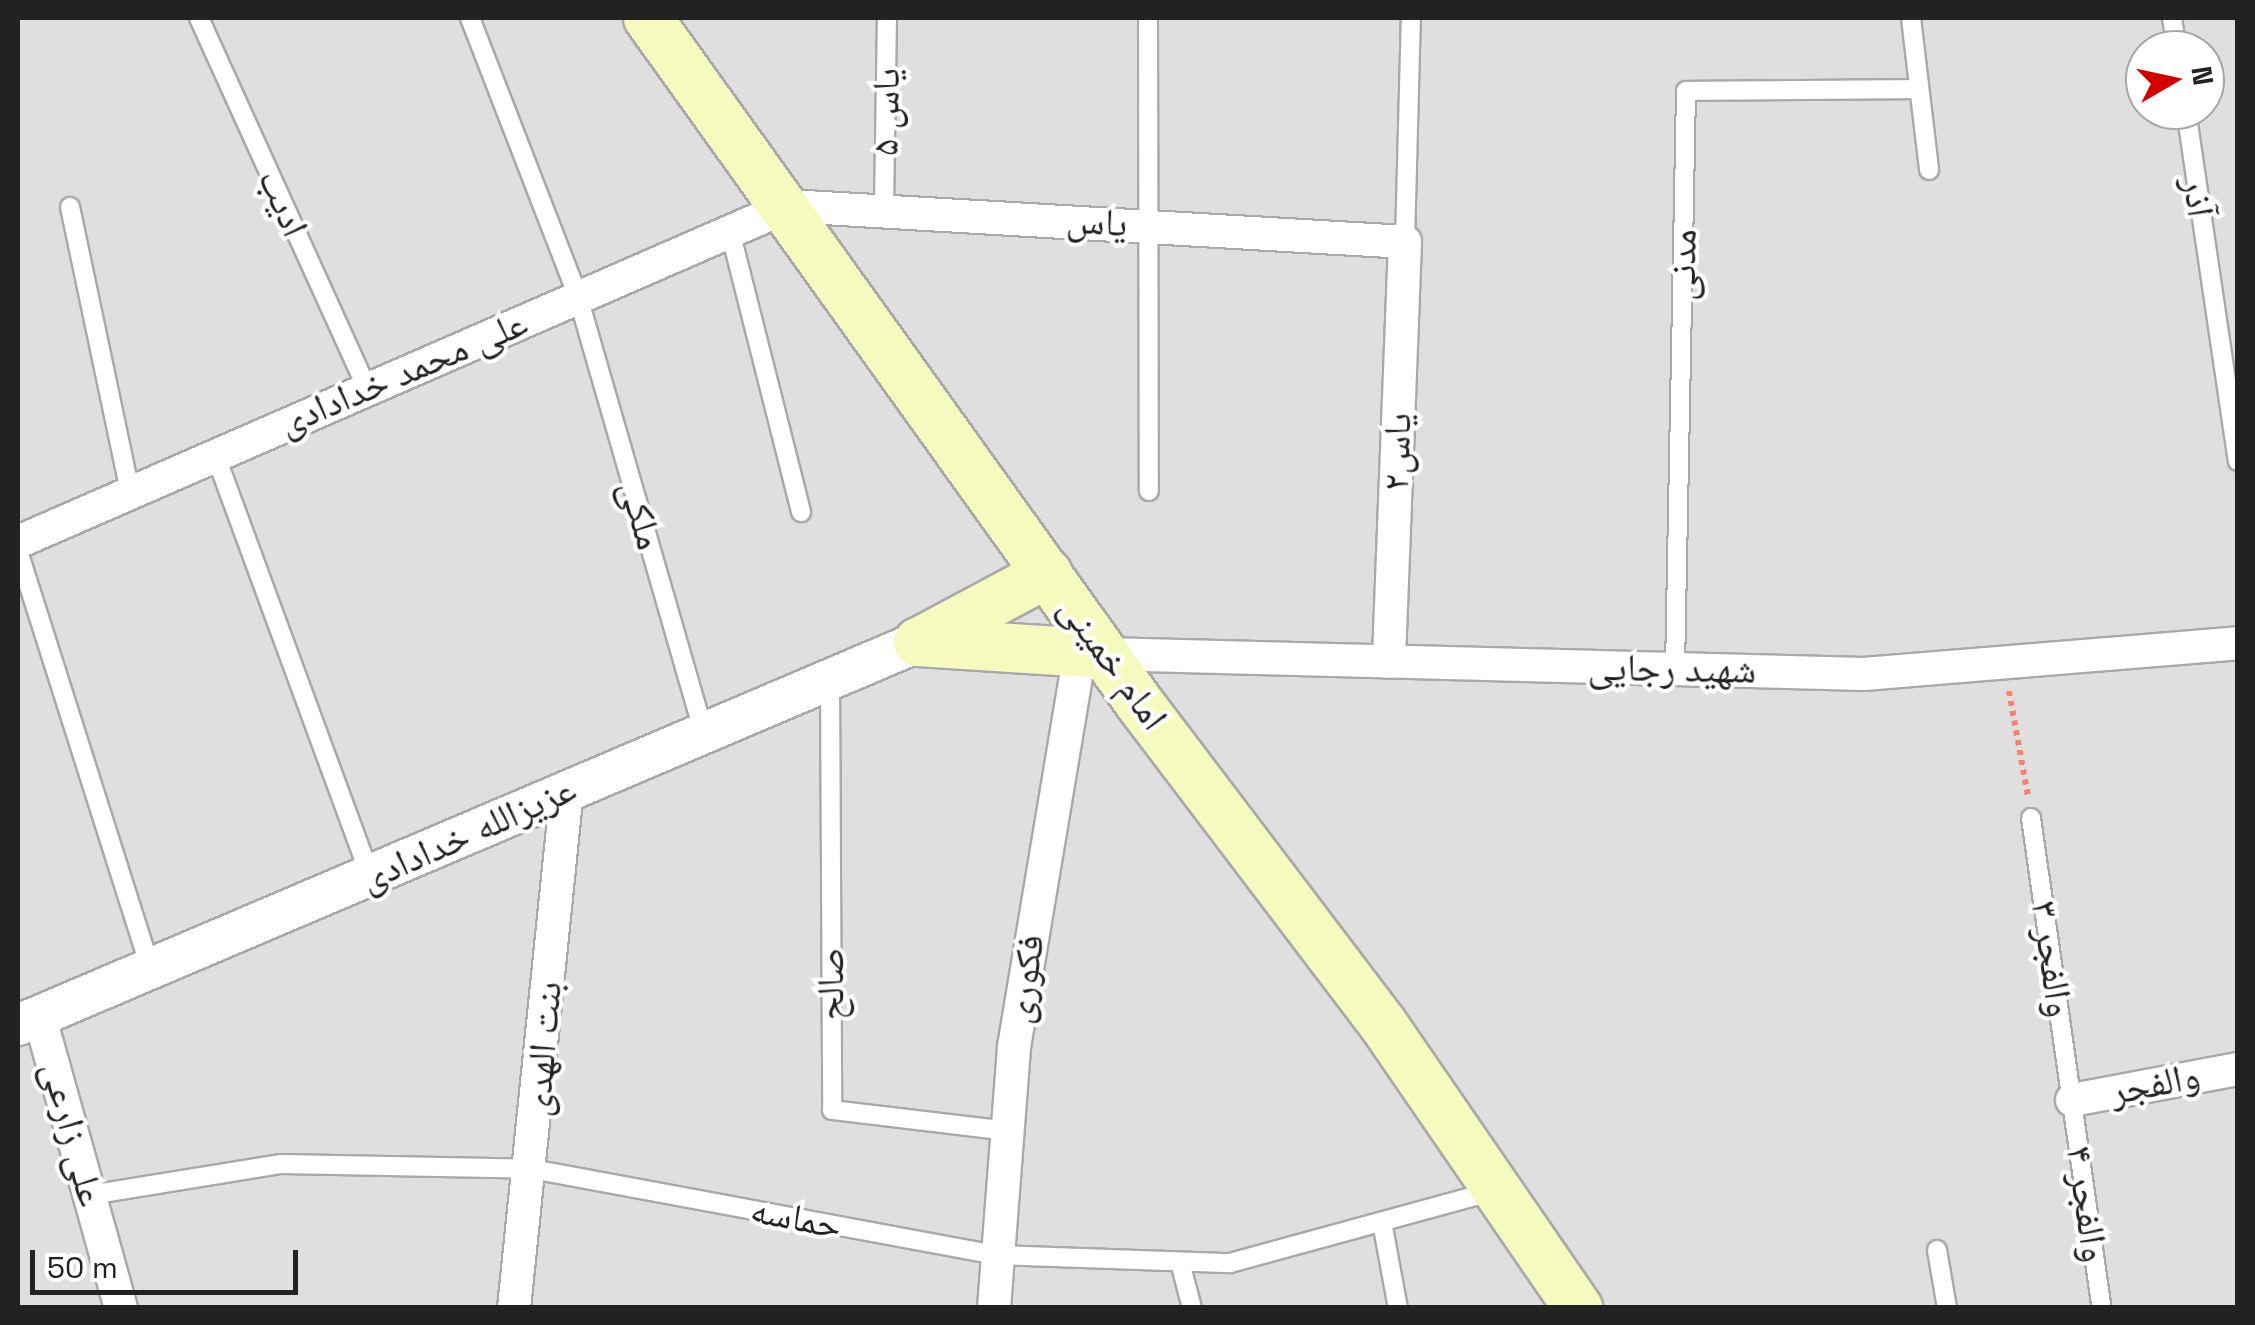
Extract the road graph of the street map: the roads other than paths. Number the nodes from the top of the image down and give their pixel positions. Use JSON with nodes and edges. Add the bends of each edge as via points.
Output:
{"nodes":[{"id":1,"x":199,"y":18,"type":"edge"},
{"id":2,"x":470,"y":18,"type":"edge"},
{"id":3,"x":648,"y":18,"type":"edge"},
{"id":4,"x":887,"y":18,"type":"edge"},
{"id":5,"x":1148,"y":18,"type":"edge"},
{"id":6,"x":1411,"y":18,"type":"edge"},
{"id":7,"x":1910,"y":18,"type":"edge"},
{"id":8,"x":1916,"y":89,"type":"junction"},
{"id":9,"x":2189,"y":130,"type":"edge"},
{"id":10,"x":1929,"y":170,"type":"dead end"},
{"id":11,"x":789,"y":206,"type":"junction"},
{"id":12,"x":884,"y":206,"type":"junction"},
{"id":13,"x":70,"y":207,"type":"dead end"},
{"id":14,"x":1147,"y":226,"type":"junction"},
{"id":15,"x":730,"y":231,"type":"junction"},
{"id":16,"x":1405,"y":242,"type":"junction"},
{"id":17,"x":578,"y":298,"type":"junction"},
{"id":18,"x":368,"y":388,"type":"junction"},
{"id":19,"x":2234,"y":406,"type":"edge"},
{"id":20,"x":215,"y":454,"type":"junction"},
{"id":21,"x":2238,"y":462,"type":"edge"},
{"id":22,"x":130,"y":491,"type":"junction"},
{"id":23,"x":1149,"y":491,"type":"dead end"},
{"id":24,"x":801,"y":512,"type":"dead end"},
{"id":25,"x":18,"y":542,"type":"edge"},
{"id":26,"x":18,"y":551,"type":"edge"},
{"id":27,"x":1048,"y":573,"type":"junction"},
{"id":28,"x":918,"y":642,"type":"junction"},
{"id":29,"x":2238,"y":643,"type":"edge"},
{"id":30,"x":1093,"y":654,"type":"junction"},
{"id":31,"x":1390,"y":662,"type":"junction"},
{"id":32,"x":1674,"y":669,"type":"junction"},
{"id":33,"x":830,"y":680,"type":"junction"},
{"id":34,"x":704,"y":732,"type":"junction"},
{"id":35,"x":566,"y":790,"type":"junction"},
{"id":36,"x":2032,"y":818,"type":"road end"},
{"id":37,"x":370,"y":878,"type":"junction"},
{"id":38,"x":152,"y":972,"type":"junction"},
{"id":39,"x":29,"y":1022,"type":"edge"},
{"id":40,"x":2238,"y":1069,"type":"edge"},
{"id":41,"x":2072,"y":1100,"type":"junction"},
{"id":42,"x":1008,"y":1132,"type":"junction"},
{"id":43,"x":532,"y":1169,"type":"junction"},
{"id":44,"x":1497,"y":1190,"type":"junction"},
{"id":45,"x":90,"y":1195,"type":"junction"},
{"id":46,"x":1382,"y":1222,"type":"junction"},
{"id":47,"x":1938,"y":1250,"type":"dead end"},
{"id":48,"x":998,"y":1256,"type":"junction"},
{"id":49,"x":1180,"y":1262,"type":"junction"},
{"id":50,"x":120,"y":1308,"type":"edge"},
{"id":51,"x":514,"y":1308,"type":"edge"},
{"id":52,"x":994,"y":1308,"type":"edge"},
{"id":53,"x":1192,"y":1308,"type":"edge"},
{"id":54,"x":1398,"y":1308,"type":"edge"},
{"id":55,"x":1578,"y":1308,"type":"edge"},
{"id":56,"x":1948,"y":1308,"type":"edge"},
{"id":57,"x":2102,"y":1308,"type":"edge"}],
"edges":[{"from":1,"to":18,"type":"lane","name":"ادیب"},
{"from":2,"to":17,"type":"lane","name":"ملکی"},
{"from":3,"to":11,"type":"main road","name":"امام خمینی"},
{"from":4,"to":12,"type":"lane","name":"یاس ۵"},
{"from":5,"to":14,"type":"lane"},
{"from":6,"to":16,"type":"lane"},
{"from":7,"to":8,"type":"lane"},
{"from":8,"to":10,"type":"lane"},
{"from":8,"to":32,"type":"lane","name":"مدنی","via":[[1686,92]]},
{"from":9,"to":19,"type":"lane","name":"آذر"},
{"from":11,"to":12,"type":"street","name":"یاس"},
{"from":11,"to":15,"type":"street","name":"علی محمد خدادادی"},
{"from":11,"to":27,"type":"main road","name":"امام خمینی"},
{"from":12,"to":14,"type":"street","name":"یاس"},
{"from":13,"to":22,"type":"lane"},
{"from":14,"to":16,"type":"street","name":"یاس"},
{"from":14,"to":23,"type":"lane"},
{"from":15,"to":17,"type":"street","name":"علی محمد خدادادی"},
{"from":15,"to":24,"type":"lane"},
{"from":16,"to":31,"type":"street","name":"یاس۲"},
{"from":17,"to":18,"type":"street","name":"علی محمد خدادادی"},
{"from":17,"to":34,"type":"lane","name":"ملکی"},
{"from":18,"to":20,"type":"street","name":"علی محمد خدادادی"},
{"from":19,"to":21,"type":"lane","name":"آذر"},
{"from":20,"to":22,"type":"street","name":"علی محمد خدادادی"},
{"from":20,"to":37,"type":"lane"},
{"from":22,"to":25,"type":"street","name":"علی محمد خدادادی"},
{"from":26,"to":38,"type":"lane"},
{"from":27,"to":28,"type":"main road"},
{"from":27,"to":30,"type":"main road","name":"امام خمینی"},
{"from":28,"to":30,"type":"main road"},
{"from":28,"to":33,"type":"street","name":"عزیزالله خدادادی"},
{"from":29,"to":32,"type":"street","name":"شهید رجایی","via":[[1864,674]]},
{"from":30,"to":31,"type":"street","name":"شهید رجایی"},
{"from":30,"to":42,"type":"street","name":"فکوری"},
{"from":30,"to":44,"type":"main road","name":"امام خمینی"},
{"from":31,"to":32,"type":"street","name":"شهید رجایی"},
{"from":33,"to":34,"type":"street","name":"عزیزالله خدادادی"},
{"from":33,"to":42,"type":"lane","name":"صالح","via":[[832,1110]]},
{"from":34,"to":35,"type":"street","name":"عزیزالله خدادادی"},
{"from":35,"to":37,"type":"street","name":"عزیزالله خدادادی"},
{"from":35,"to":43,"type":"street","name":"بنت الهدی"},
{"from":36,"to":41,"type":"lane","name":"والفجر ۳"},
{"from":37,"to":38,"type":"street","name":"عزیزالله خدادادی"},
{"from":38,"to":39,"type":"street","name":"عزیزالله خدادادی"},
{"from":39,"to":45,"type":"street","name":"علی زارعی"},
{"from":40,"to":41,"type":"street","name":"والفجر"},
{"from":41,"to":57,"type":"lane","name":"والفجر ۴"},
{"from":42,"to":48,"type":"street","name":"فکوری"},
{"from":43,"to":45,"type":"lane","name":"حماسه","via":[[282,1164]]},
{"from":43,"to":48,"type":"lane","name":"حماسه"},
{"from":43,"to":51,"type":"street","name":"بنت الهدی"},
{"from":44,"to":46,"type":"lane","name":"حماسه"},
{"from":44,"to":55,"type":"main road","name":"امام خمینی"},
{"from":45,"to":50,"type":"street","name":"علی زارعی"},
{"from":46,"to":49,"type":"lane","name":"حماسه","via":[[1230,1264]]},
{"from":46,"to":54,"type":"lane"},
{"from":47,"to":56,"type":"lane"},
{"from":48,"to":49,"type":"lane","name":"حماسه"},
{"from":48,"to":52,"type":"street","name":"فکوری"},
{"from":49,"to":53,"type":"lane"}]}
